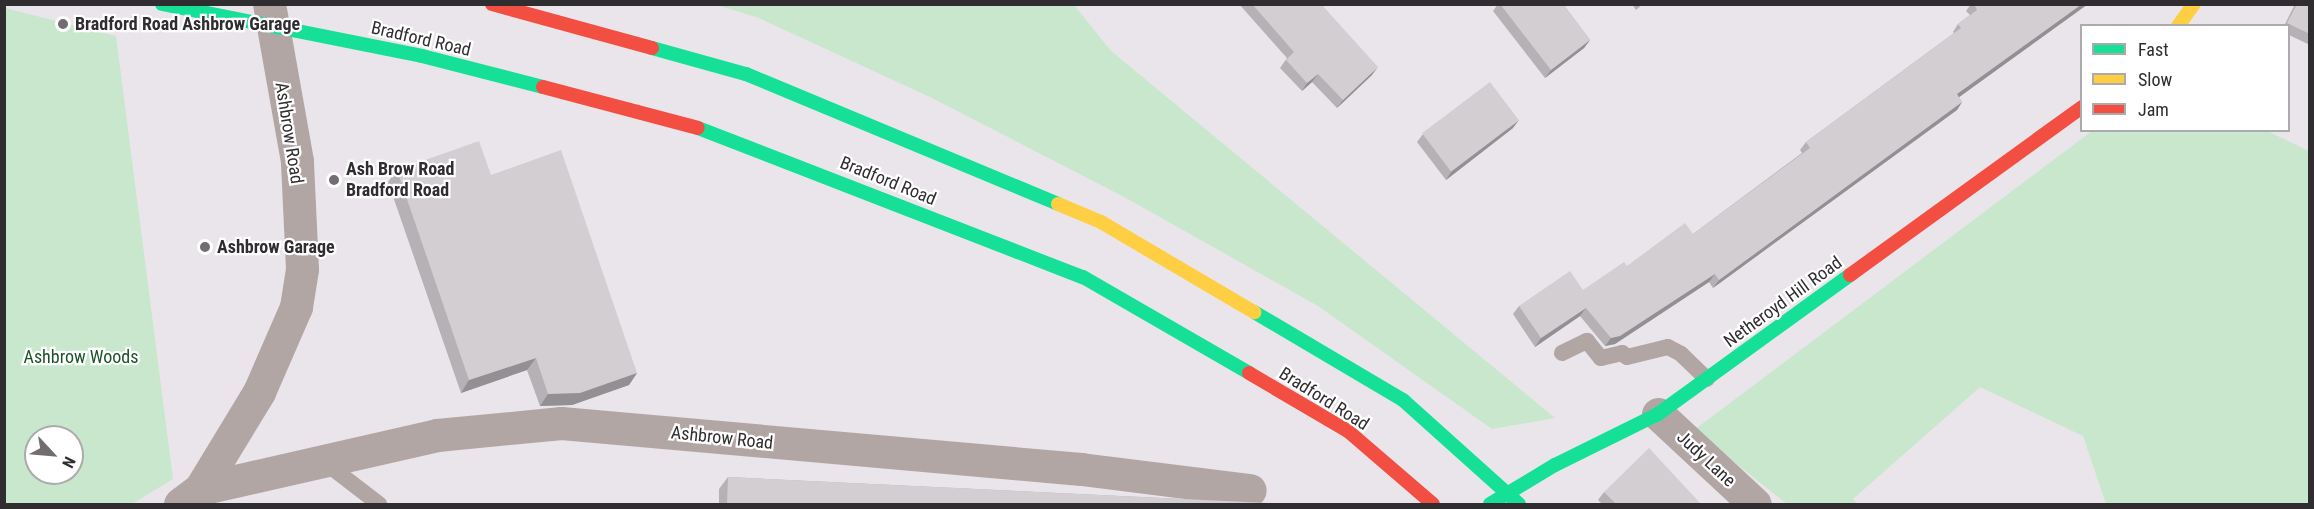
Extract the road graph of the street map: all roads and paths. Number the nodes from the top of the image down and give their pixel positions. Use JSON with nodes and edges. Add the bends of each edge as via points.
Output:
{"nodes":[{"id":1,"x":162,"y":4,"type":"edge"},
{"id":2,"x":492,"y":4,"type":"edge"},
{"id":3,"x":2194,"y":4,"type":"edge"},
{"id":4,"x":270,"y":15,"type":"edge"},
{"id":5,"x":2179,"y":24,"type":"edge"},
{"id":6,"x":2080,"y":108,"type":"edge"},
{"id":7,"x":1562,"y":353,"type":"dead end"},
{"id":8,"x":1707,"y":379,"type":"junction"},
{"id":9,"x":1658,"y":414,"type":"junction"},
{"id":10,"x":323,"y":461,"type":"junction"},
{"id":11,"x":1250,"y":490,"type":"dead end"},
{"id":12,"x":190,"y":497,"type":"edge"},
{"id":13,"x":1514,"y":499,"type":"edge"},
{"id":14,"x":379,"y":504,"type":"edge"},
{"id":15,"x":1433,"y":504,"type":"edge"},
{"id":16,"x":1490,"y":504,"type":"edge"},
{"id":17,"x":1755,"y":504,"type":"edge"}],
"edges":[{"from":1,"to":4,"type":"main road","name":"Bradford Road"},
{"from":2,"to":13,"type":"main road","via":[[746,74],[1101,222],[1402,400]]},
{"from":3,"to":5,"type":"main road"},
{"from":4,"to":12,"type":"street","name":"Ashbrow Road","via":[[297,161],[302,269],[297,307],[259,392]]},
{"from":4,"to":15,"type":"main road","name":"Bradford Road","via":[[719,133],[1083,277],[1348,431]]},
{"from":6,"to":8,"type":"main road","name":"Netheroyd Hill Road"},
{"from":7,"to":8,"type":"lane","via":[[1587,341],[1601,358],[1622,353],[1627,357],[1668,347]]},
{"from":8,"to":9,"type":"main road","name":"Netheroyd Hill Road"},
{"from":9,"to":13,"type":"main road","name":"Netheroyd Hill Road","via":[[1556,465]]},
{"from":9,"to":17,"type":"street","name":"Judy Lane"},
{"from":10,"to":11,"type":"street","name":"Ashbrow Road","via":[[437,435],[561,423],[1081,469]]},
{"from":10,"to":12,"type":"street","name":"Ashbrow Road"},
{"from":10,"to":14,"type":"lane"},
{"from":13,"to":16,"type":"main road","name":"Netheroyd Hill Road"}]}
